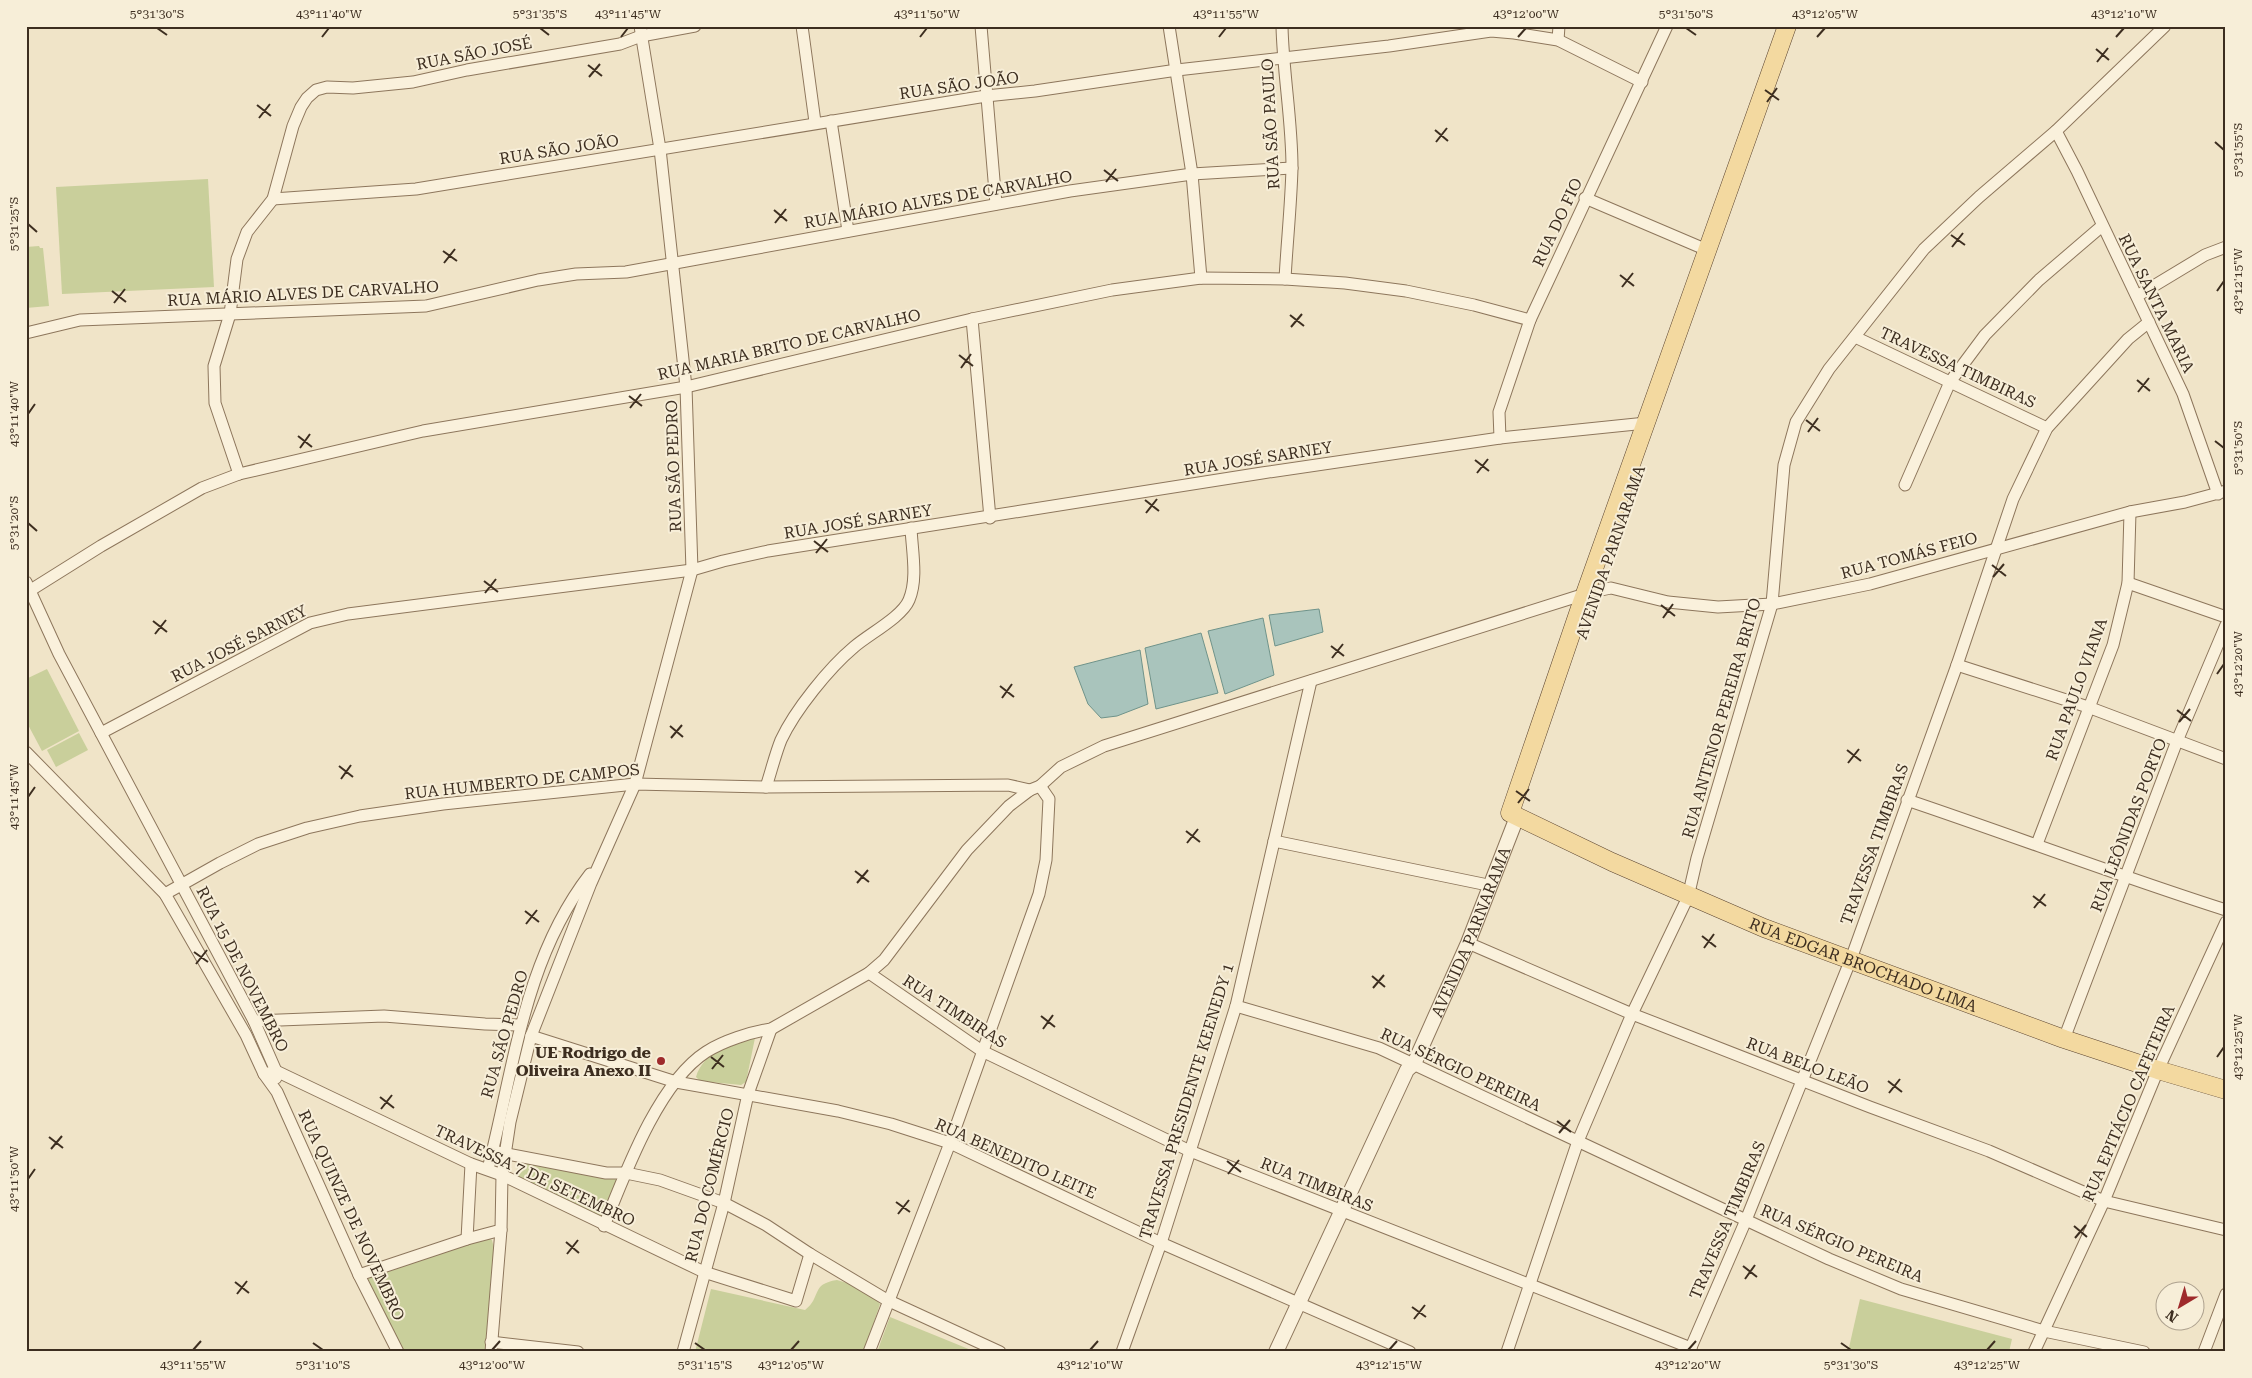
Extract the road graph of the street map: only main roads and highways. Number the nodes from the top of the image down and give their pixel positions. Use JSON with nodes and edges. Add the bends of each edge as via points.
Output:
{"nodes":[{"id":1,"x":1787,"y":26,"type":"edge"},
{"id":2,"x":1798,"y":26,"type":"edge"},
{"id":3,"x":1736,"y":183,"type":"junction"},
{"id":4,"x":1513,"y":815,"type":"joint"},
{"id":5,"x":2226,"y":1090,"type":"edge"}],
"edges":[{"from":1,"to":3,"type":"main road","name":"AVENIDA PARNARAMA"},
{"from":2,"to":3,"type":"main road","name":"AVENIDA PARNARAMA"},
{"from":3,"to":4,"type":"main road","name":"AVENIDA PARNARAMA"},
{"from":4,"to":5,"type":"main road","name":"RUA EDGAR BROCHADO LIMA","via":[[1688,897],[1764,928],[2064,1039]]}]}
